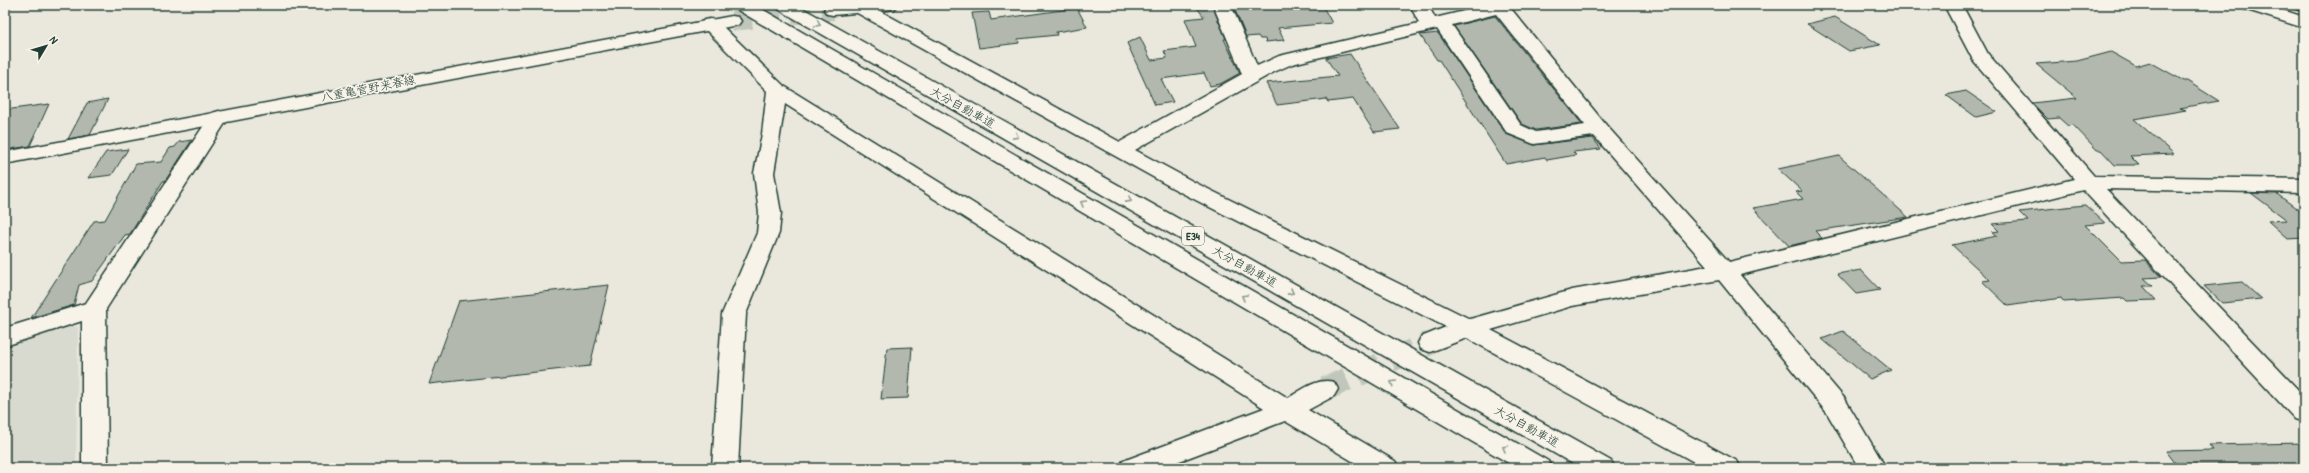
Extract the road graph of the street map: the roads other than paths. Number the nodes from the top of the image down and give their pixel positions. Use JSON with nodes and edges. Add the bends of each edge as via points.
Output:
{"nodes":[{"id":1,"x":784,"y":5,"type":"edge"},
{"id":2,"x":888,"y":5,"type":"edge"},
{"id":3,"x":1222,"y":5,"type":"edge"},
{"id":4,"x":1419,"y":5,"type":"edge"},
{"id":5,"x":1953,"y":5,"type":"edge"},
{"id":6,"x":2250,"y":5,"type":"edge"},
{"id":7,"x":858,"y":6,"type":"edge"},
{"id":8,"x":1500,"y":7,"type":"edge"},
{"id":9,"x":833,"y":10,"type":"tunnel mouth"},
{"id":10,"x":737,"y":13,"type":"edge"},
{"id":11,"x":1435,"y":23,"type":"junction"},
{"id":12,"x":2304,"y":23,"type":"edge"},
{"id":13,"x":710,"y":24,"type":"junction"},
{"id":14,"x":1252,"y":77,"type":"junction"},
{"id":15,"x":777,"y":90,"type":"junction"},
{"id":16,"x":218,"y":117,"type":"junction"},
{"id":17,"x":1599,"y":129,"type":"junction"},
{"id":18,"x":1120,"y":150,"type":"junction"},
{"id":19,"x":5,"y":158,"type":"edge"},
{"id":20,"x":2088,"y":182,"type":"junction"},
{"id":21,"x":2304,"y":186,"type":"edge"},
{"id":22,"x":1724,"y":271,"type":"junction"},
{"id":23,"x":94,"y":309,"type":"junction"},
{"id":24,"x":1468,"y":328,"type":"junction"},
{"id":25,"x":5,"y":337,"type":"edge"},
{"id":26,"x":1430,"y":343,"type":"tunnel mouth"},
{"id":27,"x":1325,"y":389,"type":"tunnel mouth"},
{"id":28,"x":1287,"y":410,"type":"junction"},
{"id":29,"x":2304,"y":412,"type":"edge"},
{"id":30,"x":95,"y":468,"type":"edge"},
{"id":31,"x":725,"y":468,"type":"edge"},
{"id":32,"x":1132,"y":468,"type":"edge"},
{"id":33,"x":1386,"y":468,"type":"edge"},
{"id":34,"x":1539,"y":468,"type":"edge"},
{"id":35,"x":1602,"y":468,"type":"edge"},
{"id":36,"x":1728,"y":468,"type":"edge"},
{"id":37,"x":1873,"y":468,"type":"edge"}],
"edges":[{"from":1,"to":35,"type":"main road","name":"大分自動車道","number":"E34","one_way":true},
{"from":2,"to":7,"type":"main road"},
{"from":3,"to":14,"type":"main road"},
{"from":4,"to":11,"type":"main road"},
{"from":5,"to":20,"type":"main road","via":[[1980,56]]},
{"from":6,"to":12,"type":"main road"},
{"from":7,"to":9,"type":"main road"},
{"from":7,"to":18,"type":"main road"},
{"from":8,"to":11,"type":"main road"},
{"from":8,"to":17,"type":"main road"},
{"from":10,"to":13,"type":"main road","name":"八重亀菅野来春線"},
{"from":34,"to":10,"type":"main road","name":"大分自動車道","number":"E34","one_way":true},
{"from":11,"to":14,"type":"main road","via":[[1286,60]]},
{"from":11,"to":17,"type":"main road","via":[[1514,129],[1534,138]]},
{"from":13,"to":15,"type":"main road"},
{"from":13,"to":16,"type":"main road","name":"八重亀菅野来春線"},
{"from":14,"to":18,"type":"main road"},
{"from":15,"to":28,"type":"main road"},
{"from":15,"to":31,"type":"main road","via":[[764,173],[770,213],[768,233],[734,314]]},
{"from":16,"to":19,"type":"main road","name":"八重亀菅野来春線"},
{"from":16,"to":23,"type":"main road"},
{"from":17,"to":22,"type":"main road"},
{"from":18,"to":24,"type":"main road","via":[[1187,187]]},
{"from":20,"to":21,"type":"main road"},
{"from":20,"to":22,"type":"main road"},
{"from":20,"to":29,"type":"main road"},
{"from":22,"to":24,"type":"main road","via":[[1572,298]]},
{"from":22,"to":37,"type":"main road","via":[[1836,406]]},
{"from":23,"to":25,"type":"main road"},
{"from":23,"to":30,"type":"main road"},
{"from":24,"to":26,"type":"main road"},
{"from":24,"to":36,"type":"main road"},
{"from":27,"to":28,"type":"main road"},
{"from":28,"to":32,"type":"main road"},
{"from":28,"to":33,"type":"main road"}]}
